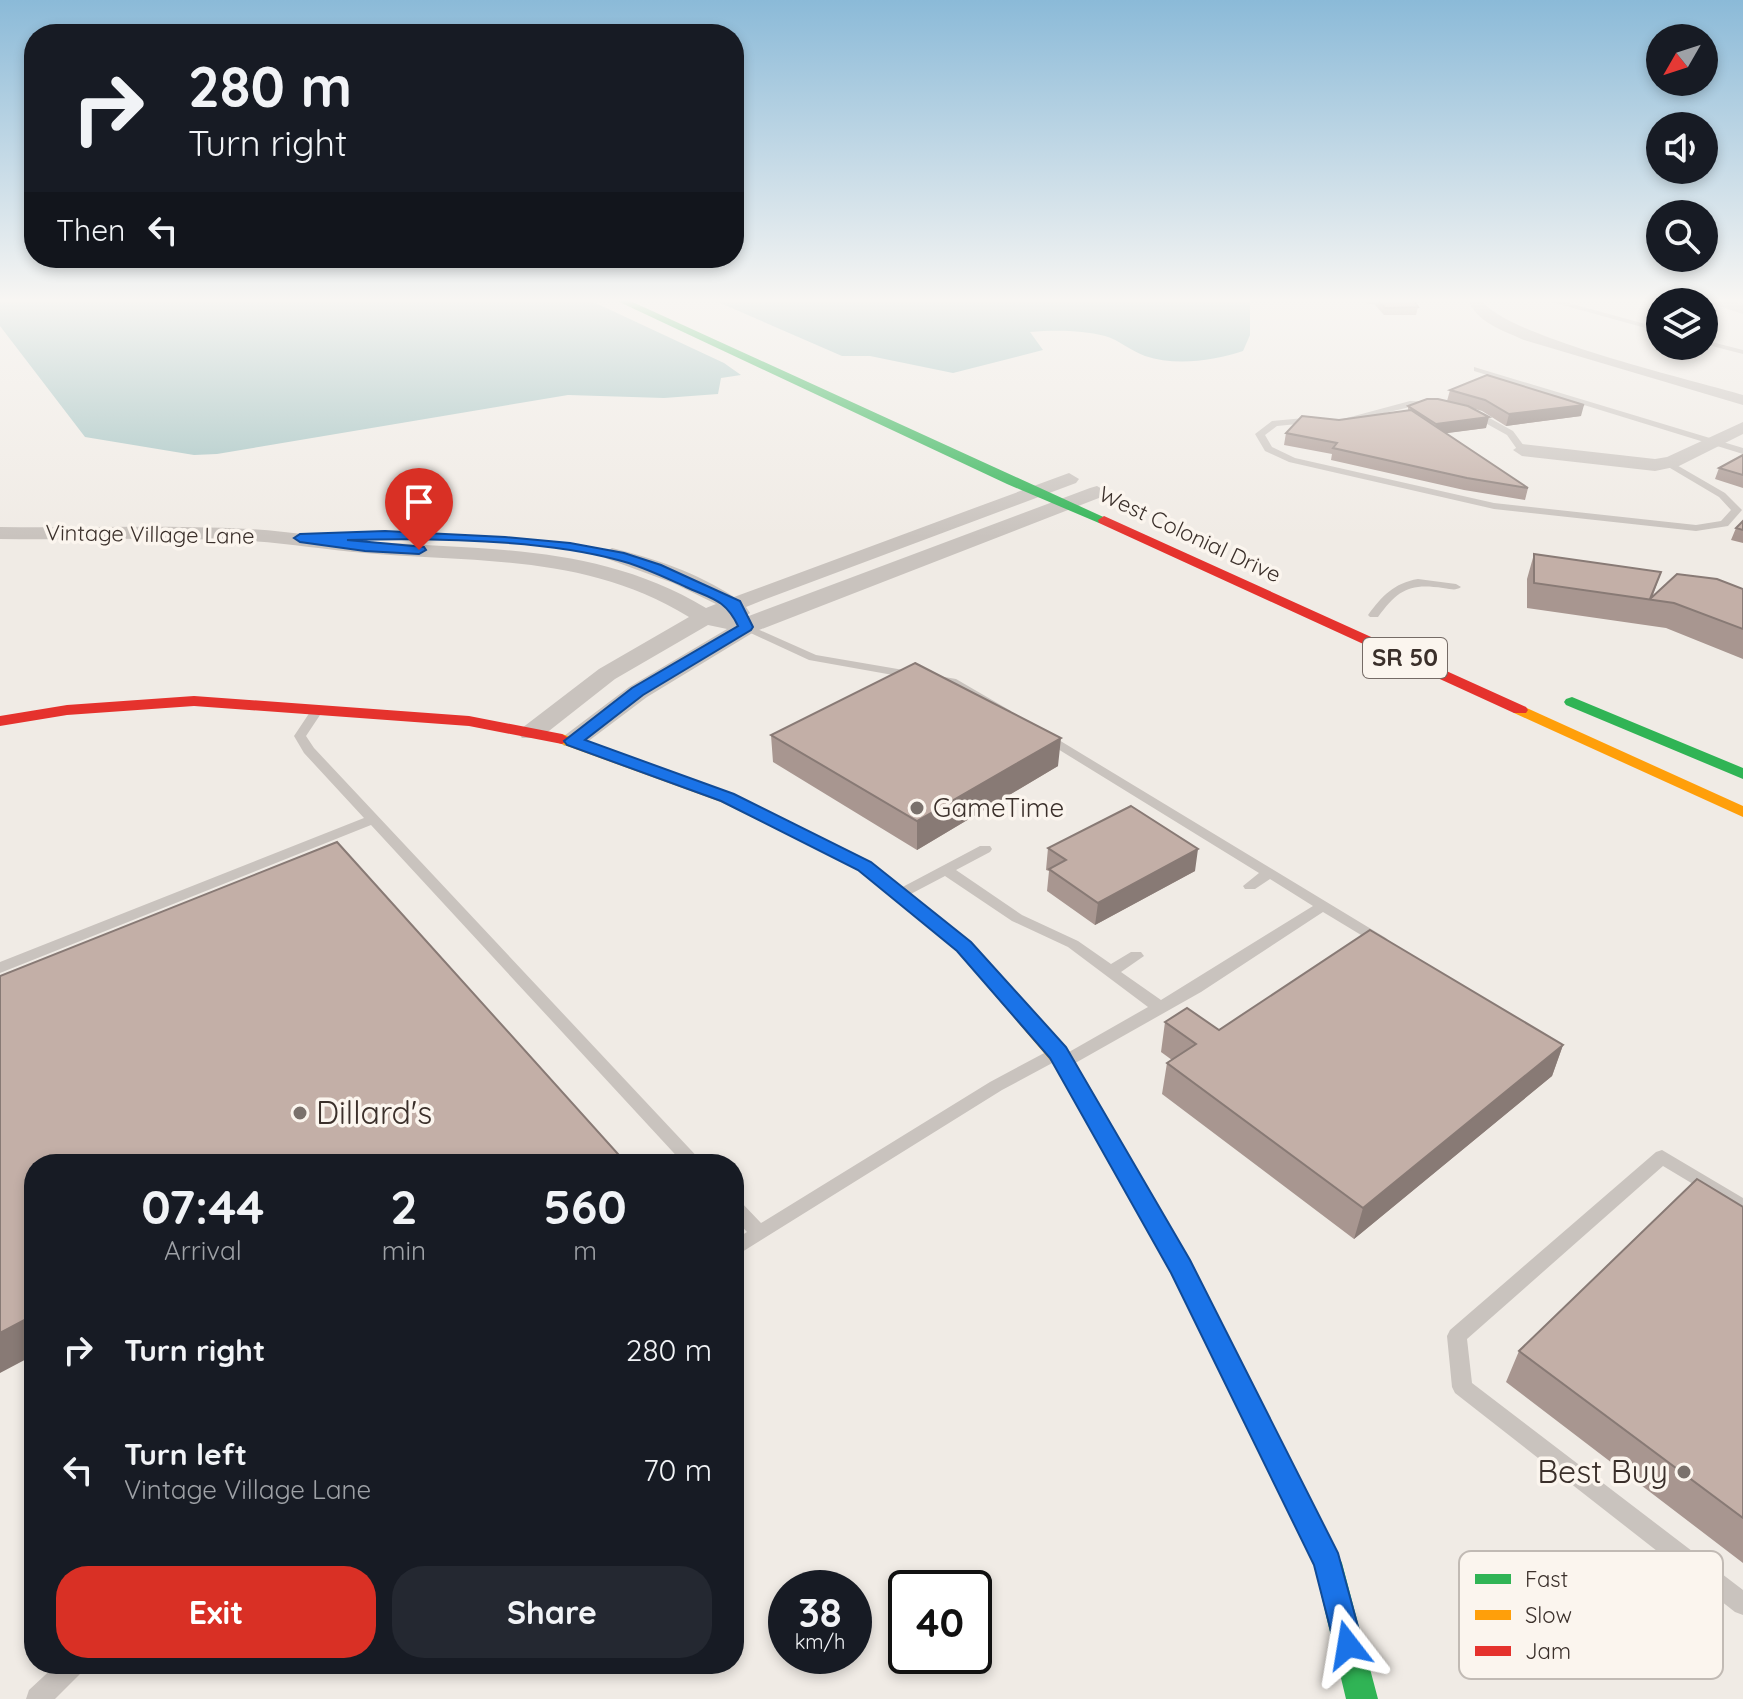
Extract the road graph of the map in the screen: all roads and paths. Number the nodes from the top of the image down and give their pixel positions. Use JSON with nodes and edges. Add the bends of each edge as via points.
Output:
{"nodes":[{"id":1,"x":791,"y":378,"type":"edge"},
{"id":2,"x":1507,"y":378,"type":"edge"},
{"id":3,"x":1670,"y":378,"type":"edge"},
{"id":4,"x":1743,"y":400,"type":"edge"},
{"id":5,"x":1450,"y":405,"type":"edge"},
{"id":6,"x":1462,"y":409,"type":"edge"},
{"id":7,"x":1743,"y":427,"type":"edge"},
{"id":8,"x":1714,"y":442,"type":"junction"},
{"id":9,"x":1522,"y":450,"type":"joint"},
{"id":10,"x":1743,"y":451,"type":"edge"},
{"id":11,"x":1668,"y":463,"type":"junction"},
{"id":12,"x":1044,"y":467,"type":"dead end"},
{"id":13,"x":1069,"y":479,"type":"junction"},
{"id":14,"x":1036,"y":491,"type":"junction"},
{"id":15,"x":1104,"y":495,"type":"joint"},
{"id":16,"x":1066,"y":503,"type":"junction"},
{"id":17,"x":0,"y":533,"type":"edge"},
{"id":18,"x":300,"y":538,"type":"junction"},
{"id":19,"x":1456,"y":587,"type":"dead end"},
{"id":20,"x":735,"y":604,"type":"junction"},
{"id":21,"x":1373,"y":615,"type":"dead end"},
{"id":22,"x":705,"y":617,"type":"junction"},
{"id":23,"x":746,"y":627,"type":"junction"},
{"id":24,"x":1550,"y":692,"type":"dead end"},
{"id":25,"x":318,"y":709,"type":"junction"},
{"id":26,"x":0,"y":721,"type":"edge"},
{"id":27,"x":531,"y":733,"type":"junction"},
{"id":28,"x":573,"y":741,"type":"junction"},
{"id":29,"x":1743,"y":774,"type":"edge"},
{"id":30,"x":1743,"y":812,"type":"edge"},
{"id":31,"x":373,"y":819,"type":"junction"},
{"id":32,"x":985,"y":849,"type":"dead end"},
{"id":33,"x":946,"y":870,"type":"junction"},
{"id":34,"x":1269,"y":873,"type":"junction"},
{"id":35,"x":1250,"y":886,"type":"dead end"},
{"id":36,"x":900,"y":895,"type":"junction"},
{"id":37,"x":1323,"y":906,"type":"junction"},
{"id":38,"x":1388,"y":945,"type":"edge"},
{"id":39,"x":1136,"y":956,"type":"dead end"},
{"id":40,"x":0,"y":968,"type":"edge"},
{"id":41,"x":1111,"y":971,"type":"junction"},
{"id":42,"x":1160,"y":1008,"type":"junction"},
{"id":43,"x":1061,"y":1058,"type":"junction"},
{"id":44,"x":686,"y":1154,"type":"edge"},
{"id":45,"x":1743,"y":1207,"type":"edge"},
{"id":46,"x":744,"y":1217,"type":"edge"},
{"id":47,"x":759,"y":1233,"type":"junction"},
{"id":48,"x":744,"y":1243,"type":"edge"},
{"id":49,"x":1674,"y":1551,"type":"edge"},
{"id":50,"x":1723,"y":1589,"type":"edge"},
{"id":51,"x":1743,"y":1604,"type":"edge"},
{"id":52,"x":64,"y":1674,"type":"edge"},
{"id":53,"x":38,"y":1699,"type":"edge"},
{"id":54,"x":1362,"y":1699,"type":"edge"}],
"edges":[{"from":1,"to":14,"type":"main road","name":"West Colonial Drive","number":"SR 50"},
{"from":2,"to":8,"type":"lane"},
{"from":3,"to":4,"type":"street"},
{"from":5,"to":11,"type":"lane","via":[[1410,404],[1333,421],[1294,420],[1275,423],[1260,434],[1268,449],[1292,460],[1494,506],[1696,528],[1724,524],[1737,510]]},
{"from":6,"to":9,"type":"lane","via":[[1510,433]]},
{"from":7,"to":8,"type":"street"},
{"from":8,"to":10,"type":"lane"},
{"from":8,"to":11,"type":"street"},
{"from":9,"to":11,"type":"street","via":[[1622,463]]},
{"from":12,"to":13,"type":"main road","name":"West Colonial Drive"},
{"from":13,"to":14,"type":"street"},
{"from":13,"to":15,"type":"main road","name":"West Colonial Drive"},
{"from":14,"to":16,"type":"main road","name":"West Colonial Drive","number":"SR 50"},
{"from":14,"to":20,"type":"street"},
{"from":15,"to":16,"type":"street"},
{"from":16,"to":23,"type":"street"},
{"from":16,"to":30,"type":"main road","name":"West Colonial Drive","number":"SR 50"},
{"from":17,"to":18,"type":"street","name":"Vintage Village Lane"},
{"from":18,"to":20,"type":"street","name":"Vintage Village Lane","via":[[385,535],[570,547],[657,568]]},
{"from":18,"to":22,"type":"street","name":"Vintage Village Lane","via":[[582,565],[630,579]]},
{"from":19,"to":21,"type":"lane","via":[[1403,585],[1388,594]]},
{"from":20,"to":22,"type":"street"},
{"from":20,"to":23,"type":"street"},
{"from":22,"to":23,"type":"street","name":"Vintage Village Lane"},
{"from":22,"to":27,"type":"street","via":[[607,674]]},
{"from":23,"to":28,"type":"street","via":[[638,692]]},
{"from":23,"to":34,"type":"lane","via":[[813,658],[952,682]]},
{"from":24,"to":29,"type":"main road"},
{"from":25,"to":26,"type":"main road","via":[[194,701],[67,710]]},
{"from":25,"to":27,"type":"main road","via":[[469,721]]},
{"from":25,"to":31,"type":"lane","via":[[300,736]]},
{"from":27,"to":28,"type":"main road"},
{"from":28,"to":36,"type":"main road","via":[[734,801],[864,866]]},
{"from":31,"to":40,"type":"lane"},
{"from":31,"to":44,"type":"lane"},
{"from":32,"to":33,"type":"lane"},
{"from":33,"to":36,"type":"lane"},
{"from":33,"to":41,"type":"lane"},
{"from":34,"to":35,"type":"lane"},
{"from":34,"to":37,"type":"lane"},
{"from":36,"to":43,"type":"main road","via":[[964,947]]},
{"from":37,"to":38,"type":"lane"},
{"from":37,"to":42,"type":"lane"},
{"from":39,"to":41,"type":"lane"},
{"from":41,"to":42,"type":"lane"},
{"from":42,"to":43,"type":"lane"},
{"from":43,"to":47,"type":"lane","via":[[996,1086]]},
{"from":43,"to":54,"type":"main road","via":[[1181,1268],[1328,1563]]},
{"from":45,"to":49,"type":"lane","via":[[1662,1157],[1457,1336],[1462,1387]]},
{"from":46,"to":47,"type":"lane"},
{"from":47,"to":48,"type":"lane"},
{"from":50,"to":51,"type":"lane"},
{"from":52,"to":53,"type":"lane"}]}
